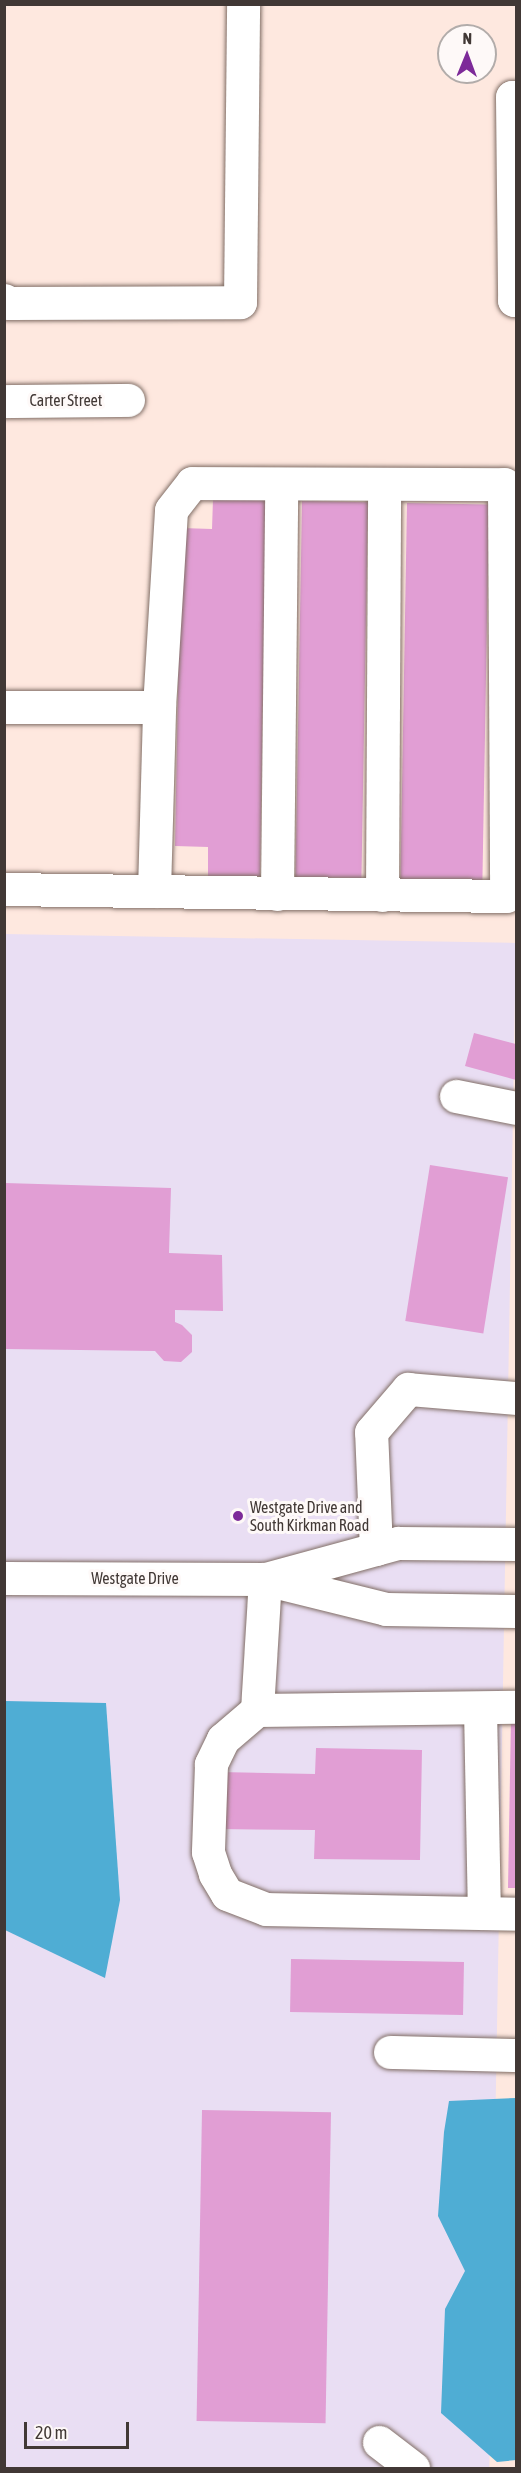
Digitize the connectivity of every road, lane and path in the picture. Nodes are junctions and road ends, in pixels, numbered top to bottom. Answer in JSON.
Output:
{"nodes":[{"id":1,"x":243,"y":4,"type":"edge"},
{"id":2,"x":516,"y":97,"type":"edge"},
{"id":3,"x":4,"y":300,"type":"edge"},
{"id":4,"x":516,"y":300,"type":"edge"},
{"id":5,"x":128,"y":400,"type":"dead end"},
{"id":6,"x":4,"y":401,"type":"edge"},
{"id":7,"x":281,"y":484,"type":"junction"},
{"id":8,"x":384,"y":484,"type":"junction"},
{"id":9,"x":511,"y":515,"type":"edge"},
{"id":10,"x":4,"y":707,"type":"edge"},
{"id":11,"x":159,"y":707,"type":"junction"},
{"id":12,"x":4,"y":889,"type":"edge"},
{"id":13,"x":154,"y":891,"type":"junction"},
{"id":14,"x":276,"y":894,"type":"junction"},
{"id":15,"x":382,"y":895,"type":"junction"},
{"id":16,"x":456,"y":1096,"type":"dead end"},
{"id":17,"x":516,"y":1108,"type":"edge"},
{"id":18,"x":516,"y":1398,"type":"edge"},
{"id":19,"x":516,"y":1544,"type":"edge"},
{"id":20,"x":376,"y":1549,"type":"junction"},
{"id":21,"x":4,"y":1578,"type":"edge"},
{"id":22,"x":265,"y":1579,"type":"junction"},
{"id":23,"x":516,"y":1611,"type":"edge"},
{"id":24,"x":516,"y":1707,"type":"edge"},
{"id":25,"x":480,"y":1708,"type":"junction"},
{"id":26,"x":257,"y":1710,"type":"junction"},
{"id":27,"x":484,"y":1914,"type":"junction"},
{"id":28,"x":516,"y":1914,"type":"edge"},
{"id":29,"x":390,"y":2052,"type":"dead end"},
{"id":30,"x":516,"y":2055,"type":"edge"},
{"id":31,"x":379,"y":2442,"type":"dead end"},
{"id":32,"x":413,"y":2469,"type":"edge"}],
"edges":[{"from":1,"to":3,"type":"street"},
{"from":2,"to":4,"type":"street"},
{"from":5,"to":6,"type":"street","name":"Carter Street"},
{"from":7,"to":8,"type":"street"},
{"from":7,"to":11,"type":"street"},
{"from":7,"to":14,"type":"street"},
{"from":8,"to":9,"type":"street"},
{"from":8,"to":15,"type":"street"},
{"from":9,"to":15,"type":"street"},
{"from":10,"to":11,"type":"street"},
{"from":11,"to":13,"type":"street"},
{"from":12,"to":13,"type":"street"},
{"from":13,"to":14,"type":"street"},
{"from":14,"to":15,"type":"street"},
{"from":16,"to":17,"type":"street"},
{"from":18,"to":20,"type":"street"},
{"from":19,"to":20,"type":"street","name":"Westgate Drive"},
{"from":20,"to":22,"type":"street","name":"Westgate Drive"},
{"from":21,"to":22,"type":"street","name":"Westgate Drive"},
{"from":22,"to":23,"type":"street","name":"Westgate Drive"},
{"from":22,"to":26,"type":"street"},
{"from":24,"to":25,"type":"street"},
{"from":25,"to":26,"type":"street"},
{"from":25,"to":27,"type":"street"},
{"from":26,"to":27,"type":"street"},
{"from":27,"to":28,"type":"street"},
{"from":29,"to":30,"type":"street"},
{"from":31,"to":32,"type":"street"}]}
